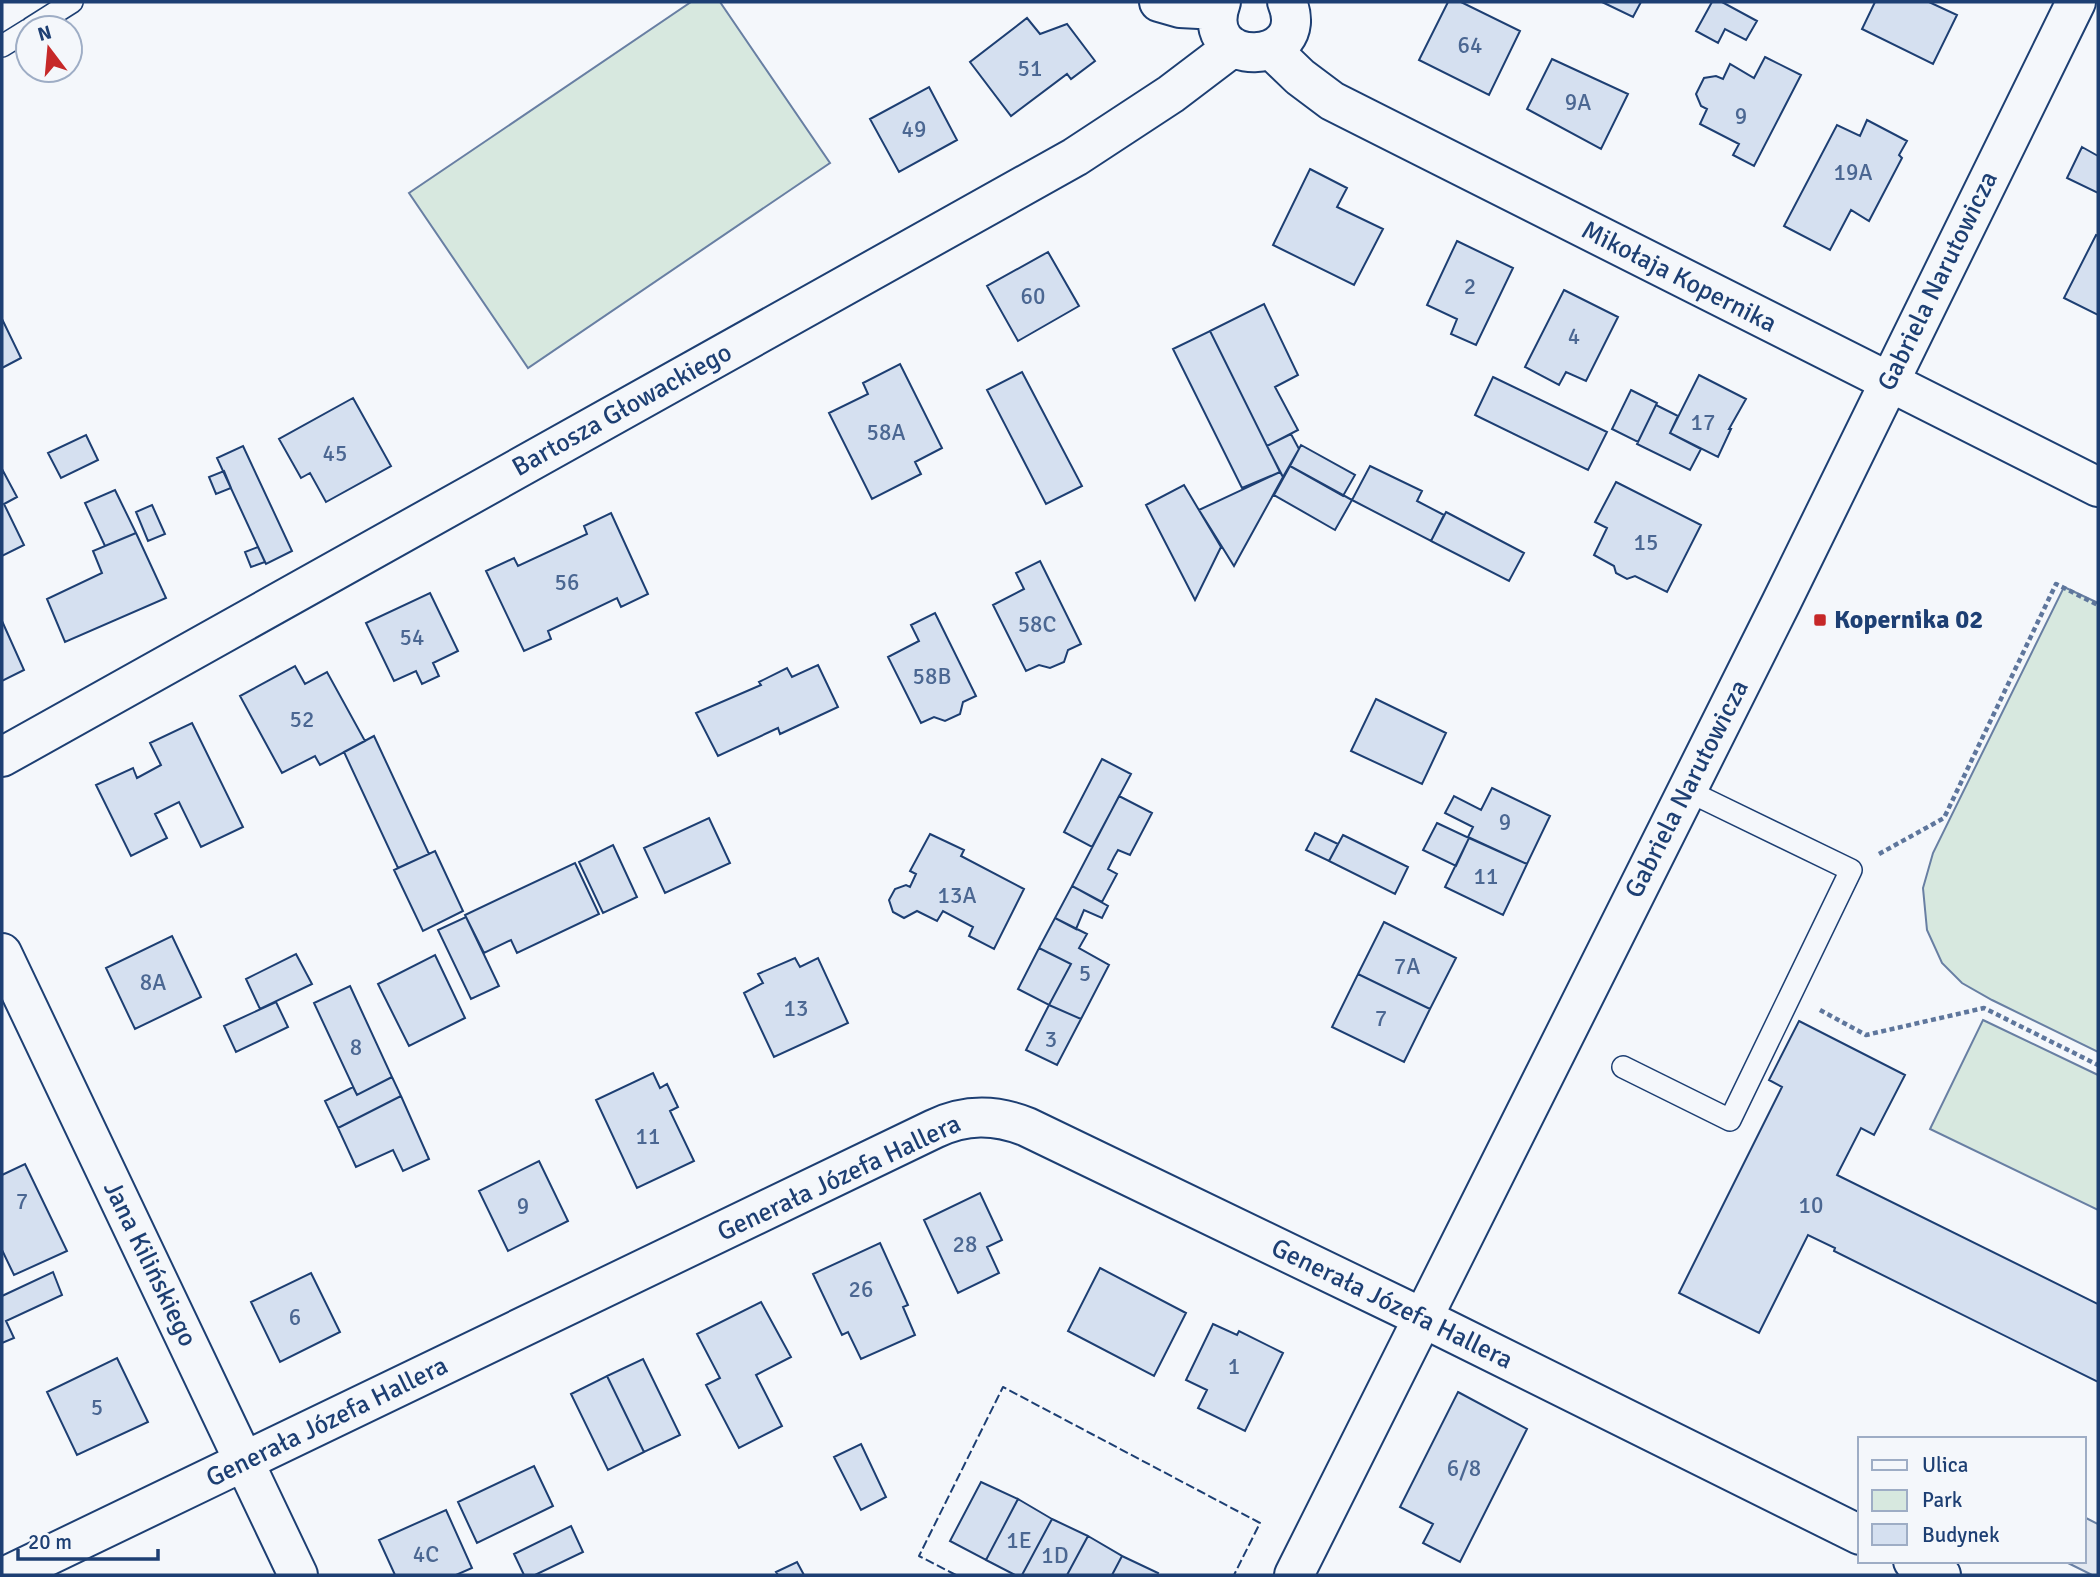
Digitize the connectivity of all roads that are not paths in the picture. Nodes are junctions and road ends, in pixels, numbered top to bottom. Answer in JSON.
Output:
{"nodes":[{"id":1,"x":72,"y":2,"type":"edge"},
{"id":2,"x":1159,"y":2,"type":"edge"},
{"id":3,"x":2076,"y":2,"type":"edge"},
{"id":4,"x":1289,"y":3,"type":"edge"},
{"id":5,"x":1219,"y":6,"type":"edge"},
{"id":6,"x":53,"y":14,"type":"edge"},
{"id":7,"x":1233,"y":47,"type":"junction"},
{"id":8,"x":1272,"y":50,"type":"junction"},
{"id":9,"x":1888,"y":382,"type":"junction"},
{"id":10,"x":2098,"y":487,"type":"edge"},
{"id":11,"x":2,"y":757,"type":"edge"},
{"id":12,"x":1686,"y":790,"type":"junction"},
{"id":13,"x":2,"y":953,"type":"edge"},
{"id":14,"x":1623,"y":1066,"type":"dead end"},
{"id":15,"x":1421,"y":1317,"type":"junction"},
{"id":16,"x":245,"y":1462,"type":"junction"},
{"id":17,"x":1858,"y":1534,"type":"edge"},
{"id":18,"x":1917,"y":1563,"type":"edge"},
{"id":19,"x":8,"y":1575,"type":"edge"},
{"id":20,"x":298,"y":1575,"type":"edge"},
{"id":21,"x":1294,"y":1575,"type":"edge"},
{"id":22,"x":1941,"y":1575,"type":"edge"}],
"edges":[{"from":1,"to":6,"type":"lane"},
{"from":2,"to":5,"type":"street"},
{"from":3,"to":9,"type":"street","name":"Gabriela Narutowicza"},
{"from":4,"to":8,"type":"street"},
{"from":5,"to":7,"type":"street"},
{"from":7,"to":8,"type":"street"},
{"from":7,"to":11,"type":"street","name":"Bartosza Głowackiego"},
{"from":8,"to":9,"type":"street","name":"Mikołaja Kopernika"},
{"from":9,"to":10,"type":"street","name":"Mikołaja Kopernika"},
{"from":9,"to":12,"type":"street","name":"Gabriela Narutowicza"},
{"from":12,"to":14,"type":"lane"},
{"from":12,"to":15,"type":"street","name":"Gabriela Narutowicza"},
{"from":13,"to":16,"type":"street","name":"Jana Kilińskiego"},
{"from":15,"to":16,"type":"street","name":"Generała Józefa Hallera"},
{"from":15,"to":17,"type":"street","name":"Generała Józefa Hallera"},
{"from":15,"to":21,"type":"street","name":"Gabriela Narutowicza"},
{"from":16,"to":19,"type":"street","name":"Generała Józefa Hallera"},
{"from":16,"to":20,"type":"street","name":"Jana Kilińskiego"},
{"from":18,"to":22,"type":"street"}]}
